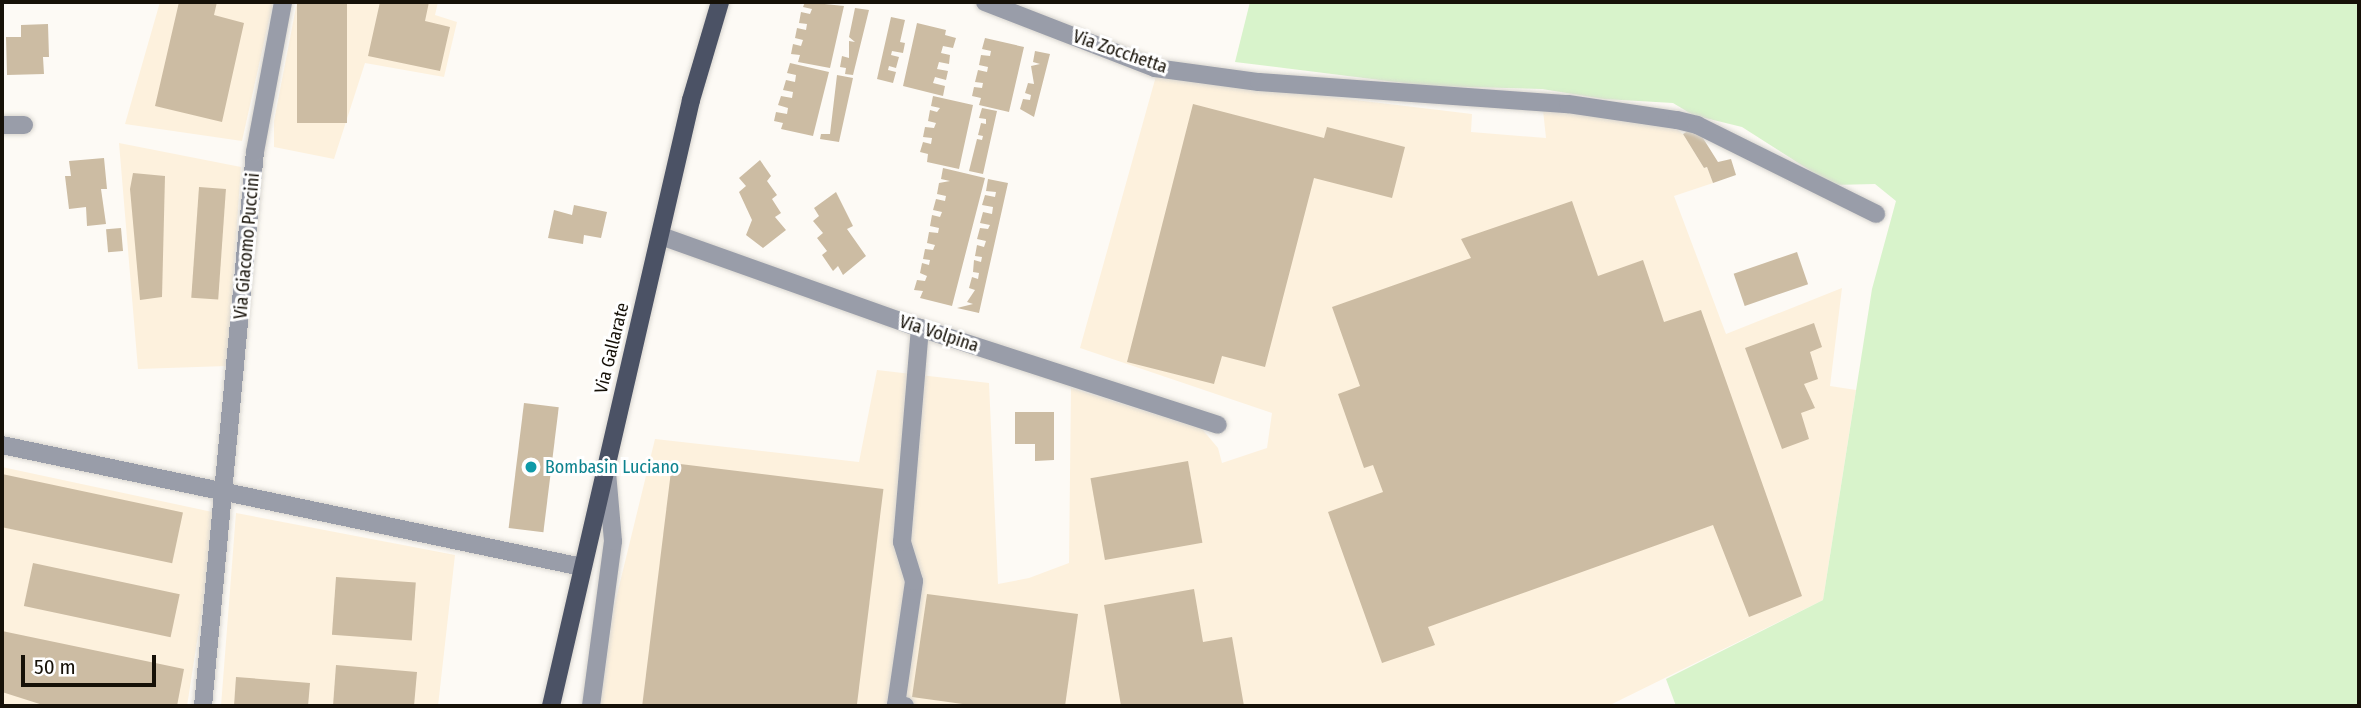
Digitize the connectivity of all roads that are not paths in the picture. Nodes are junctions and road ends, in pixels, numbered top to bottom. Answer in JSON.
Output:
{"nodes":[{"id":1,"x":283,"y":2,"type":"edge"},
{"id":2,"x":720,"y":2,"type":"edge"},
{"id":3,"x":985,"y":2,"type":"edge"},
{"id":4,"x":2,"y":125,"type":"edge"},
{"id":5,"x":24,"y":125,"type":"dead end"},
{"id":6,"x":1876,"y":214,"type":"dead end"},
{"id":7,"x":661,"y":236,"type":"junction"},
{"id":8,"x":920,"y":328,"type":"junction"},
{"id":9,"x":1218,"y":425,"type":"dead end"},
{"id":10,"x":2,"y":446,"type":"edge"},
{"id":11,"x":606,"y":460,"type":"junction"},
{"id":12,"x":225,"y":493,"type":"junction"},
{"id":13,"x":582,"y":567,"type":"junction"},
{"id":14,"x":203,"y":706,"type":"edge"},
{"id":15,"x":551,"y":706,"type":"edge"},
{"id":16,"x":591,"y":706,"type":"edge"},
{"id":17,"x":905,"y":706,"type":"edge"}],
"edges":[{"from":1,"to":12,"type":"street","name":"Via Giacomo Puccini"},
{"from":2,"to":7,"type":"main road","name":"Via Gallarate"},
{"from":3,"to":6,"type":"street","name":"Via Zocchetta"},
{"from":4,"to":5,"type":"street"},
{"from":7,"to":8,"type":"street","name":"Via Volpina"},
{"from":7,"to":11,"type":"main road","name":"Via Gallarate"},
{"from":8,"to":9,"type":"street","name":"Via Volpina"},
{"from":8,"to":17,"type":"street"},
{"from":10,"to":12,"type":"street"},
{"from":11,"to":13,"type":"main road","name":"Via Gallarate"},
{"from":11,"to":16,"type":"street"},
{"from":12,"to":13,"type":"street"},
{"from":12,"to":14,"type":"street","name":"Via Giacomo Puccini"},
{"from":13,"to":15,"type":"main road","name":"Via Gallarate"}]}
